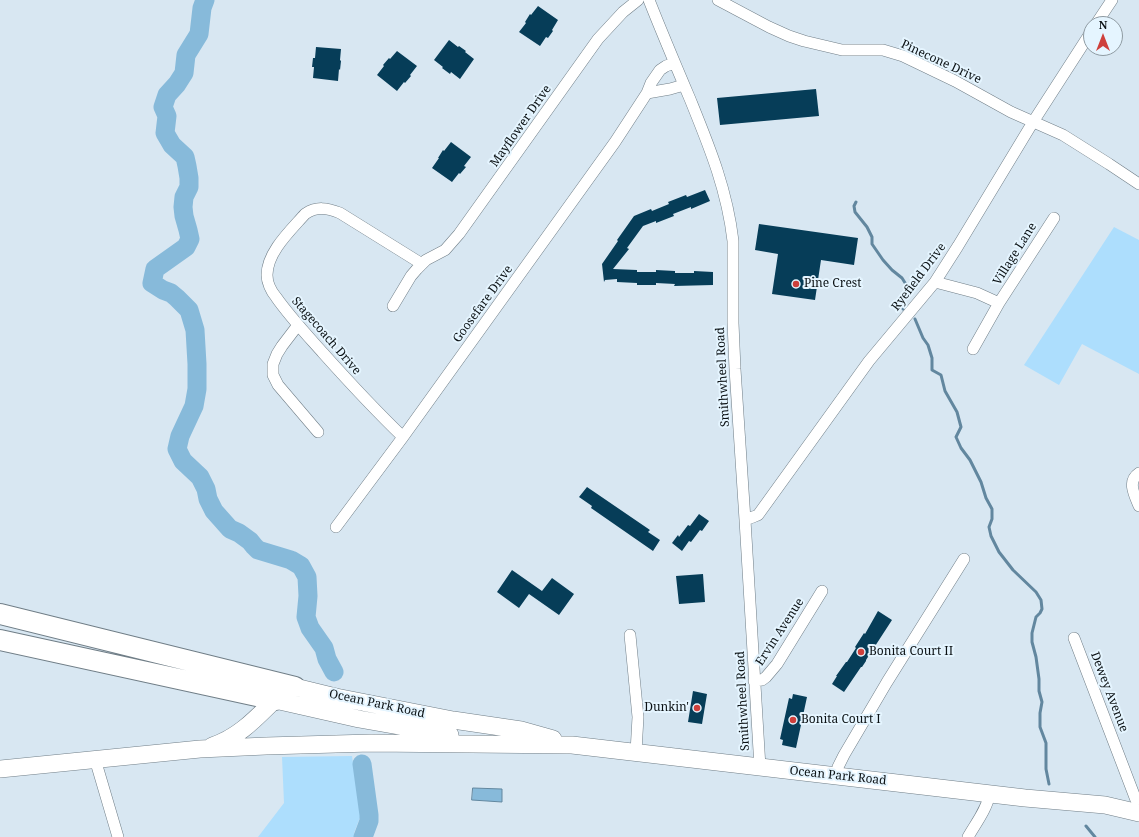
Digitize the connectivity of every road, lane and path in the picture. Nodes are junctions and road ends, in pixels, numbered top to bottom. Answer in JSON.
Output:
{"nodes":[{"id":1,"x":638,"y":0,"type":"edge"},
{"id":2,"x":649,"y":0,"type":"edge"},
{"id":3,"x":718,"y":0,"type":"edge"},
{"id":4,"x":1112,"y":0,"type":"edge"},
{"id":5,"x":1101,"y":16,"type":"edge"},
{"id":6,"x":1083,"y":44,"type":"edge"},
{"id":7,"x":674,"y":63,"type":"junction"},
{"id":8,"x":684,"y":85,"type":"junction"},
{"id":9,"x":647,"y":93,"type":"junction"},
{"id":10,"x":1033,"y":122,"type":"junction"},
{"id":11,"x":1139,"y":184,"type":"edge"},
{"id":12,"x":1054,"y":218,"type":"dead end"},
{"id":13,"x":422,"y":264,"type":"junction"},
{"id":14,"x":935,"y":282,"type":"junction"},
{"id":15,"x":999,"y":303,"type":"junction"},
{"id":16,"x":393,"y":306,"type":"dead end"},
{"id":17,"x":298,"y":325,"type":"junction"},
{"id":18,"x":973,"y":349,"type":"dead end"},
{"id":19,"x":318,"y":432,"type":"dead end"},
{"id":20,"x":403,"y":437,"type":"junction"},
{"id":21,"x":1137,"y":474,"type":"edge"},
{"id":22,"x":1139,"y":506,"type":"edge"},
{"id":23,"x":745,"y":520,"type":"junction"},
{"id":24,"x":336,"y":527,"type":"dead end"},
{"id":25,"x":964,"y":559,"type":"dead end"},
{"id":26,"x":822,"y":591,"type":"dead end"},
{"id":27,"x":0,"y":614,"type":"edge"},
{"id":28,"x":630,"y":635,"type":"dead end"},
{"id":29,"x":1074,"y":638,"type":"dead end"},
{"id":30,"x":0,"y":640,"type":"edge"},
{"id":31,"x":754,"y":681,"type":"junction"},
{"id":32,"x":295,"y":687,"type":"junction"},
{"id":33,"x":275,"y":700,"type":"junction"},
{"id":34,"x":254,"y":720,"type":"junction"},
{"id":35,"x":519,"y":745,"type":"junction"},
{"id":36,"x":572,"y":745,"type":"junction"},
{"id":37,"x":266,"y":746,"type":"junction"},
{"id":38,"x":200,"y":750,"type":"junction"},
{"id":39,"x":636,"y":752,"type":"junction"},
{"id":40,"x":95,"y":760,"type":"junction"},
{"id":41,"x":760,"y":767,"type":"junction"},
{"id":42,"x":0,"y":769,"type":"edge"},
{"id":43,"x":837,"y":775,"type":"junction"},
{"id":44,"x":990,"y":793,"type":"junction"},
{"id":45,"x":1138,"y":804,"type":"edge"},
{"id":46,"x":118,"y":837,"type":"edge"},
{"id":47,"x":968,"y":837,"type":"edge"}],
"edges":[{"from":1,"to":13,"type":"street","name":"Mayflower Drive"},
{"from":2,"to":7,"type":"street","name":"Smithwheel Road"},
{"from":3,"to":10,"type":"street","name":"Pinecone Drive"},
{"from":4,"to":5,"type":"street"},
{"from":6,"to":10,"type":"street","name":"Ryefield Drive"},
{"from":7,"to":8,"type":"street","name":"Smithwheel Road"},
{"from":7,"to":9,"type":"street","name":"Goosefare Drive"},
{"from":8,"to":9,"type":"street"},
{"from":8,"to":23,"type":"street","name":"Smithwheel Road"},
{"from":9,"to":20,"type":"street","name":"Goosefare Drive"},
{"from":10,"to":11,"type":"street","name":"Pinecone Drive"},
{"from":10,"to":14,"type":"street","name":"Ryefield Drive"},
{"from":12,"to":15,"type":"street","name":"Village Lane"},
{"from":13,"to":16,"type":"street","name":"Mayflower Drive"},
{"from":13,"to":17,"type":"street","name":"Stagecoach Drive"},
{"from":14,"to":15,"type":"street","name":"Village Lane"},
{"from":14,"to":23,"type":"street","name":"Ryefield Drive"},
{"from":15,"to":18,"type":"street","name":"Village Lane"},
{"from":17,"to":19,"type":"street"},
{"from":17,"to":20,"type":"street","name":"Stagecoach Drive"},
{"from":20,"to":24,"type":"street","name":"Goosefare Drive"},
{"from":21,"to":22,"type":"street"},
{"from":23,"to":31,"type":"street","name":"Smithwheel Road"},
{"from":25,"to":43,"type":"street"},
{"from":26,"to":31,"type":"street","name":"Ervin Avenue"},
{"from":27,"to":32,"type":"highway"},
{"from":28,"to":39,"type":"street"},
{"from":29,"to":45,"type":"street","name":"Dewey Avenue"},
{"from":30,"to":33,"type":"highway"},
{"from":31,"to":41,"type":"street","name":"Smithwheel Road"},
{"from":32,"to":33,"type":"main road","name":"Ocean Park Road"},
{"from":32,"to":36,"type":"main road","name":"Ocean Park Road"},
{"from":33,"to":34,"type":"main road","name":"Ocean Park Road"},
{"from":33,"to":35,"type":"main road"},
{"from":34,"to":37,"type":"main road"},
{"from":34,"to":38,"type":"main road","name":"Ocean Park Road"},
{"from":35,"to":36,"type":"main road","name":"Ocean Park Road"},
{"from":35,"to":37,"type":"main road","name":"Ocean Park Road"},
{"from":36,"to":39,"type":"main road","name":"Ocean Park Road"},
{"from":37,"to":38,"type":"main road","name":"Ocean Park Road"},
{"from":38,"to":40,"type":"main road","name":"Ocean Park Road"},
{"from":39,"to":41,"type":"main road","name":"Ocean Park Road"},
{"from":40,"to":42,"type":"main road","name":"Ocean Park Road"},
{"from":40,"to":46,"type":"street"},
{"from":41,"to":43,"type":"main road","name":"Ocean Park Road"},
{"from":43,"to":44,"type":"main road","name":"Ocean Park Road"},
{"from":44,"to":45,"type":"main road","name":"Ocean Park Road"},
{"from":44,"to":47,"type":"street"}]}
